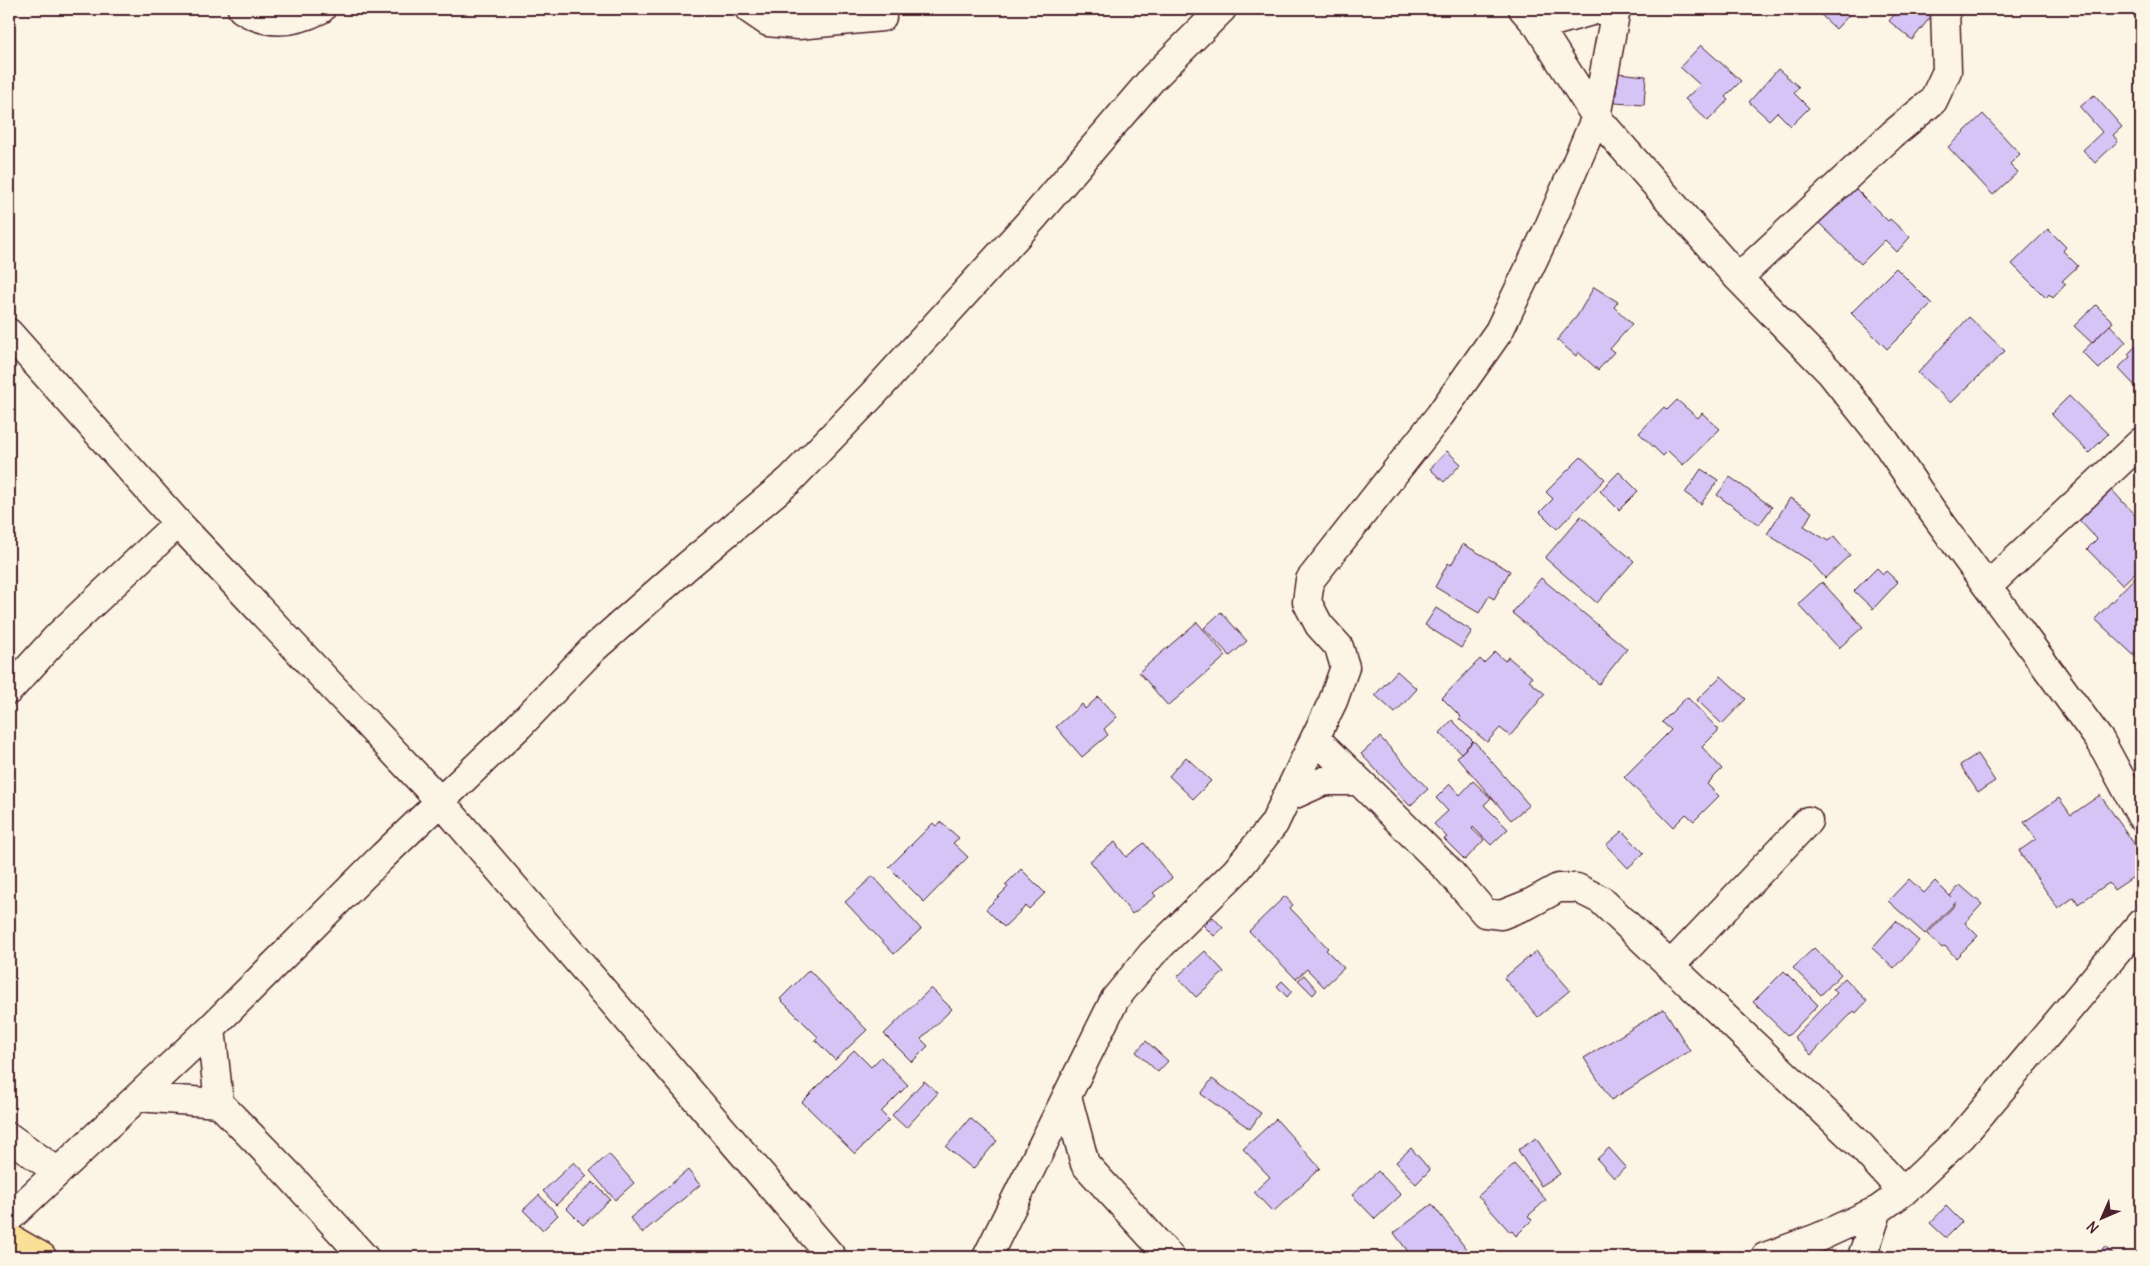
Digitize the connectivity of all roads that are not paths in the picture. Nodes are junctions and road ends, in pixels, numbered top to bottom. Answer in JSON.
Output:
{"nodes":[{"id":1,"x":242,"y":9,"type":"edge"},
{"id":2,"x":321,"y":9,"type":"edge"},
{"id":3,"x":749,"y":9,"type":"edge"},
{"id":4,"x":1222,"y":9,"type":"edge"},
{"id":5,"x":1599,"y":9,"type":"edge"},
{"id":6,"x":1616,"y":9,"type":"edge"},
{"id":7,"x":1945,"y":9,"type":"edge"},
{"id":8,"x":882,"y":17,"type":"dead end"},
{"id":9,"x":1531,"y":18,"type":"edge"},
{"id":10,"x":1596,"y":117,"type":"junction"},
{"id":11,"x":1738,"y":278,"type":"junction"},
{"id":12,"x":9,"y":333,"type":"edge"},
{"id":13,"x":2141,"y":442,"type":"edge"},
{"id":14,"x":178,"y":522,"type":"junction"},
{"id":15,"x":1988,"y":586,"type":"junction"},
{"id":16,"x":9,"y":690,"type":"edge"},
{"id":17,"x":1316,"y":738,"type":"junction"},
{"id":18,"x":1359,"y":781,"type":"junction"},
{"id":19,"x":1286,"y":798,"type":"junction"},
{"id":20,"x":442,"y":802,"type":"junction"},
{"id":21,"x":2139,"y":808,"type":"edge"},
{"id":22,"x":1808,"y":821,"type":"dead end"},
{"id":23,"x":2141,"y":923,"type":"edge"},
{"id":24,"x":1672,"y":964,"type":"junction"},
{"id":25,"x":211,"y":1028,"type":"junction"},
{"id":26,"x":1067,"y":1096,"type":"junction"},
{"id":27,"x":138,"y":1097,"type":"junction"},
{"id":28,"x":219,"y":1103,"type":"junction"},
{"id":29,"x":9,"y":1137,"type":"edge"},
{"id":30,"x":58,"y":1172,"type":"junction"},
{"id":31,"x":1903,"y":1192,"type":"junction"},
{"id":32,"x":1878,"y":1210,"type":"junction"},
{"id":33,"x":9,"y":1218,"type":"edge"},
{"id":34,"x":9,"y":1238,"type":"edge"},
{"id":35,"x":42,"y":1257,"type":"edge"},
{"id":36,"x":364,"y":1257,"type":"edge"},
{"id":37,"x":832,"y":1257,"type":"edge"},
{"id":38,"x":987,"y":1257,"type":"edge"},
{"id":39,"x":1170,"y":1257,"type":"edge"},
{"id":40,"x":1764,"y":1257,"type":"edge"},
{"id":41,"x":1862,"y":1257,"type":"edge"}],
"edges":[{"from":1,"to":2,"type":"street"},
{"from":3,"to":8,"type":"street"},
{"from":4,"to":20,"type":"street"},
{"from":5,"to":9,"type":"street"},
{"from":6,"to":10,"type":"street"},
{"from":7,"to":11,"type":"street"},
{"from":9,"to":10,"type":"street"},
{"from":10,"to":11,"type":"street"},
{"from":10,"to":17,"type":"street"},
{"from":11,"to":15,"type":"street"},
{"from":12,"to":14,"type":"street"},
{"from":13,"to":15,"type":"street"},
{"from":14,"to":16,"type":"street"},
{"from":14,"to":20,"type":"street"},
{"from":15,"to":21,"type":"street"},
{"from":17,"to":18,"type":"street"},
{"from":17,"to":19,"type":"street"},
{"from":18,"to":19,"type":"street"},
{"from":18,"to":24,"type":"street"},
{"from":19,"to":26,"type":"street"},
{"from":20,"to":25,"type":"street"},
{"from":20,"to":37,"type":"street"},
{"from":22,"to":24,"type":"street"},
{"from":23,"to":31,"type":"street"},
{"from":24,"to":31,"type":"street"},
{"from":25,"to":27,"type":"street"},
{"from":25,"to":28,"type":"street"},
{"from":26,"to":38,"type":"street"},
{"from":26,"to":39,"type":"street"},
{"from":27,"to":28,"type":"street"},
{"from":27,"to":30,"type":"street"},
{"from":28,"to":36,"type":"street"},
{"from":29,"to":30,"type":"street"},
{"from":30,"to":33,"type":"street"},
{"from":31,"to":32,"type":"street"},
{"from":32,"to":40,"type":"street"},
{"from":32,"to":41,"type":"street"},
{"from":34,"to":35,"type":"main road"}]}
